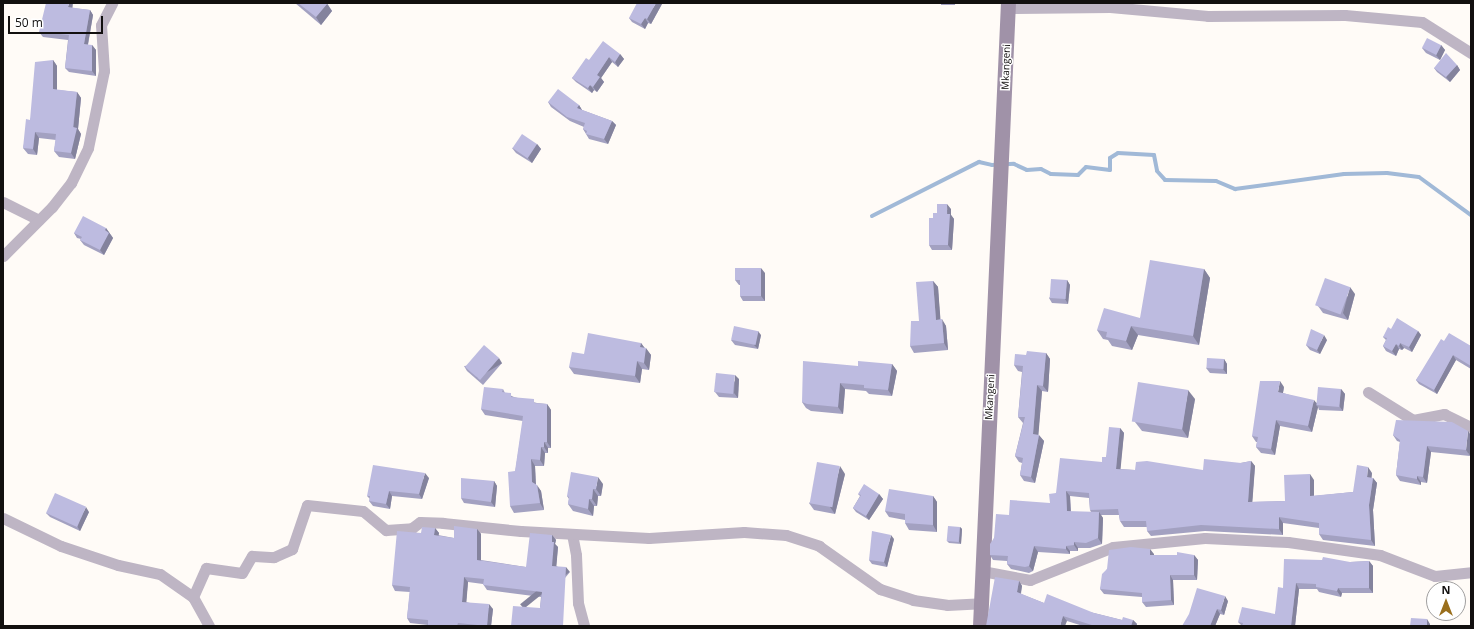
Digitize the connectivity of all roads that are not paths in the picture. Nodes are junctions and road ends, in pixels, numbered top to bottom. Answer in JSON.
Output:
{"nodes":[{"id":1,"x":112,"y":3,"type":"edge"},
{"id":2,"x":1008,"y":6,"type":"edge"},
{"id":3,"x":1471,"y":53,"type":"edge"},
{"id":4,"x":3,"y":202,"type":"edge"},
{"id":5,"x":39,"y":220,"type":"junction"},
{"id":6,"x":3,"y":256,"type":"edge"},
{"id":7,"x":1368,"y":392,"type":"dead end"},
{"id":8,"x":1471,"y":426,"type":"edge"},
{"id":9,"x":3,"y":518,"type":"edge"},
{"id":10,"x":572,"y":534,"type":"junction"},
{"id":11,"x":982,"y":571,"type":"junction"},
{"id":12,"x":1471,"y":572,"type":"edge"},
{"id":13,"x":193,"y":597,"type":"junction"},
{"id":14,"x":981,"y":603,"type":"junction"},
{"id":15,"x":209,"y":626,"type":"edge"},
{"id":16,"x":584,"y":626,"type":"edge"},
{"id":17,"x":980,"y":626,"type":"edge"}],
"edges":[{"from":1,"to":5,"type":"street"},
{"from":2,"to":3,"type":"street"},
{"from":2,"to":11,"type":"street","name":"Mkangeni"},
{"from":4,"to":5,"type":"street"},
{"from":5,"to":6,"type":"street"},
{"from":7,"to":8,"type":"street"},
{"from":9,"to":13,"type":"street"},
{"from":10,"to":13,"type":"street"},
{"from":10,"to":14,"type":"street"},
{"from":10,"to":16,"type":"street"},
{"from":11,"to":12,"type":"street"},
{"from":11,"to":14,"type":"street","name":"Mkangeni"},
{"from":13,"to":15,"type":"street"},
{"from":14,"to":17,"type":"street","name":"Mkangeni"}]}
